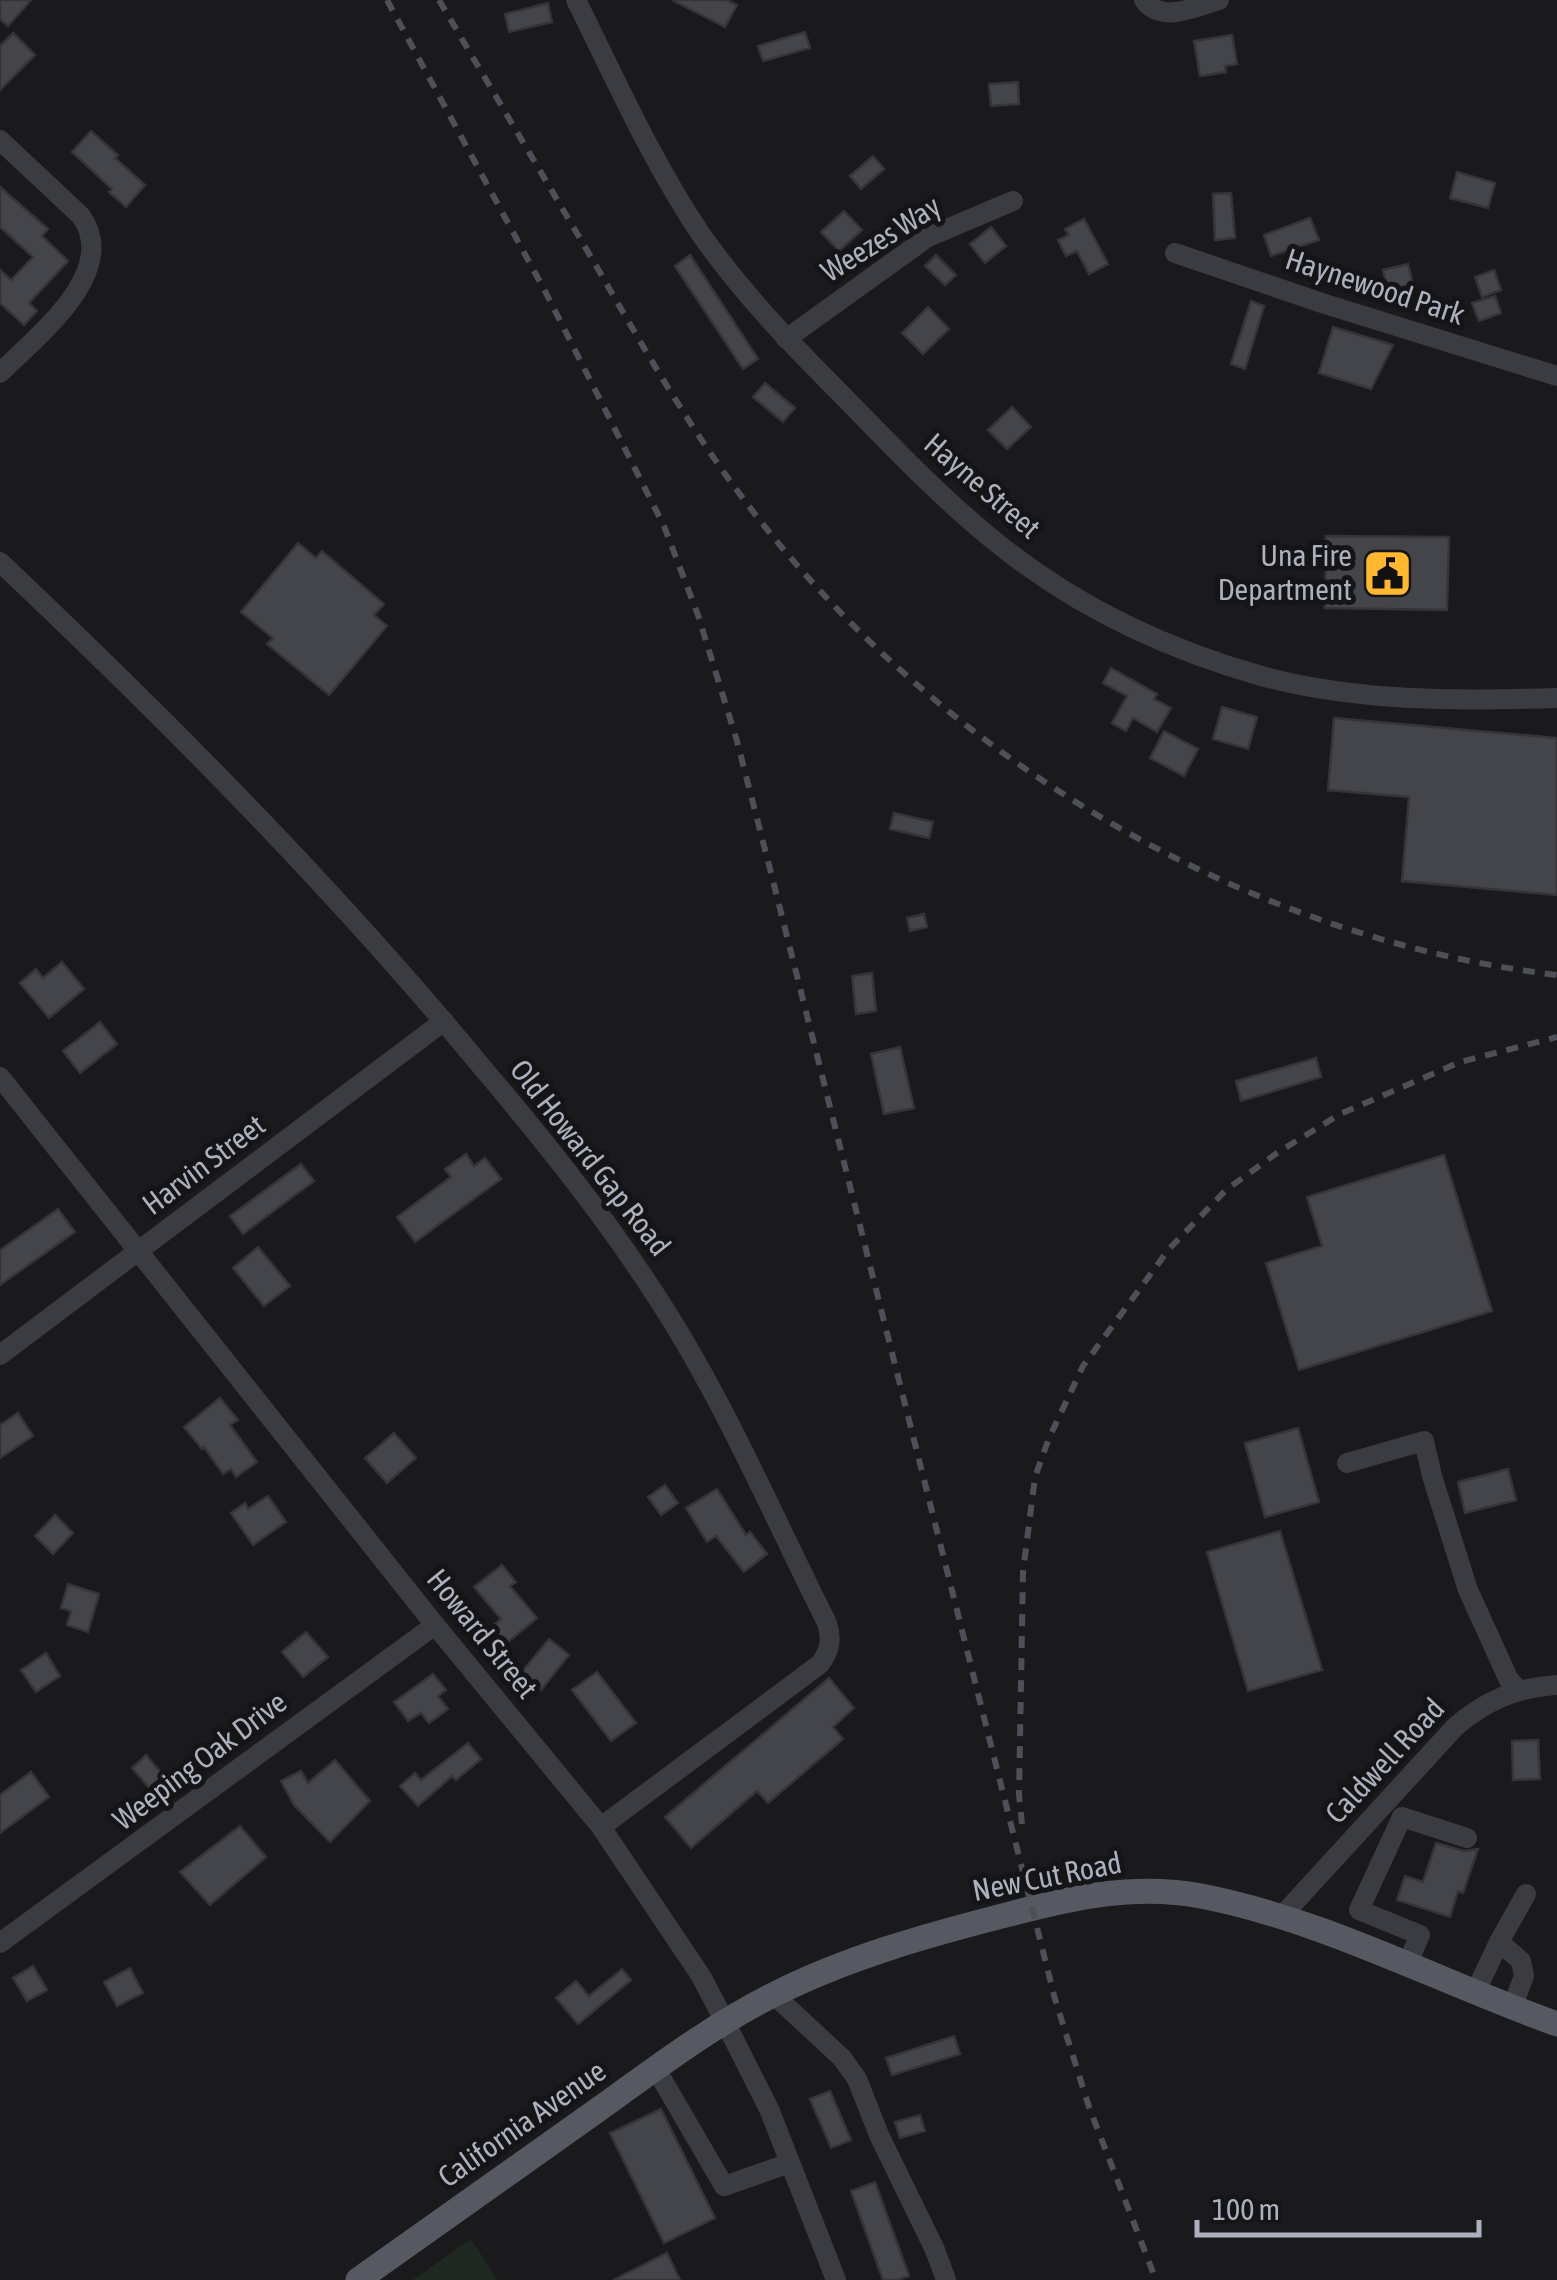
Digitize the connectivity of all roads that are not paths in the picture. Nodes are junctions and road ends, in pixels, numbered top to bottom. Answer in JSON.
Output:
{"nodes":[{"id":1,"x":576,"y":0,"type":"edge"},
{"id":2,"x":1144,"y":0,"type":"edge"},
{"id":3,"x":1219,"y":0,"type":"edge"},
{"id":4,"x":0,"y":140,"type":"edge"},
{"id":5,"x":1014,"y":201,"type":"dead end"},
{"id":6,"x":1174,"y":253,"type":"dead end"},
{"id":7,"x":786,"y":338,"type":"junction"},
{"id":8,"x":0,"y":373,"type":"edge"},
{"id":9,"x":1557,"y":376,"type":"edge"},
{"id":10,"x":0,"y":562,"type":"edge"},
{"id":11,"x":1557,"y":698,"type":"edge"},
{"id":12,"x":444,"y":1021,"type":"junction"},
{"id":13,"x":0,"y":1076,"type":"edge"},
{"id":14,"x":139,"y":1252,"type":"junction"},
{"id":15,"x":0,"y":1356,"type":"edge"},
{"id":16,"x":1347,"y":1464,"type":"dead end"},
{"id":17,"x":435,"y":1626,"type":"junction"},
{"id":18,"x":1557,"y":1686,"type":"edge"},
{"id":19,"x":1520,"y":1690,"type":"junction"},
{"id":20,"x":601,"y":1826,"type":"junction"},
{"id":21,"x":1356,"y":1835,"type":"junction"},
{"id":22,"x":1467,"y":1838,"type":"dead end"},
{"id":23,"x":1386,"y":1849,"type":"junction"},
{"id":24,"x":1526,"y":1894,"type":"dead end"},
{"id":25,"x":1359,"y":1910,"type":"junction"},
{"id":26,"x":1281,"y":1917,"type":"junction"},
{"id":27,"x":1345,"y":1940,"type":"junction"},
{"id":28,"x":1498,"y":1942,"type":"junction"},
{"id":29,"x":0,"y":1943,"type":"edge"},
{"id":30,"x":1407,"y":1965,"type":"junction"},
{"id":31,"x":1475,"y":1993,"type":"junction"},
{"id":32,"x":773,"y":1994,"type":"junction"},
{"id":33,"x":1512,"y":2008,"type":"junction"},
{"id":34,"x":725,"y":2022,"type":"junction"},
{"id":35,"x":1557,"y":2024,"type":"edge"},
{"id":36,"x":656,"y":2069,"type":"junction"},
{"id":37,"x":790,"y":2163,"type":"junction"},
{"id":38,"x":358,"y":2280,"type":"edge"},
{"id":39,"x":836,"y":2280,"type":"edge"},
{"id":40,"x":946,"y":2280,"type":"edge"}],
"edges":[{"from":1,"to":7,"type":"street","name":"Hayne Street"},
{"from":2,"to":3,"type":"street"},
{"from":4,"to":8,"type":"street"},
{"from":5,"to":7,"type":"street","name":"Weezes Way"},
{"from":6,"to":9,"type":"street","name":"Haynewood Park"},
{"from":7,"to":11,"type":"street","name":"Hayne Street"},
{"from":10,"to":12,"type":"street","name":"Old Howard Gap Road"},
{"from":12,"to":14,"type":"street","name":"Harvin Street"},
{"from":12,"to":20,"type":"street","name":"Old Howard Gap Road"},
{"from":13,"to":14,"type":"street","name":"Howard Street"},
{"from":14,"to":15,"type":"street","name":"Harvin Street"},
{"from":14,"to":17,"type":"street","name":"Howard Street"},
{"from":16,"to":19,"type":"street"},
{"from":17,"to":20,"type":"street","name":"Howard Street"},
{"from":17,"to":29,"type":"street","name":"Weeping Oak Drive"},
{"from":18,"to":19,"type":"street","name":"Caldwell Road"},
{"from":19,"to":21,"type":"street","name":"Caldwell Road"},
{"from":20,"to":34,"type":"street","name":"Howard Street"},
{"from":21,"to":23,"type":"street"},
{"from":21,"to":26,"type":"street","name":"Caldwell Road"},
{"from":22,"to":23,"type":"street"},
{"from":23,"to":25,"type":"street"},
{"from":24,"to":28,"type":"street"},
{"from":25,"to":27,"type":"street"},
{"from":25,"to":30,"type":"street"},
{"from":26,"to":27,"type":"main road","name":"New Cut Road"},
{"from":26,"to":32,"type":"main road","name":"New Cut Road"},
{"from":27,"to":30,"type":"main road","name":"New Cut Road"},
{"from":28,"to":31,"type":"street"},
{"from":28,"to":33,"type":"street"},
{"from":30,"to":31,"type":"main road","name":"New Cut Road"},
{"from":31,"to":33,"type":"main road","name":"New Cut Road"},
{"from":32,"to":34,"type":"main road","name":"New Cut Road"},
{"from":32,"to":40,"type":"street"},
{"from":33,"to":35,"type":"main road","name":"New Cut Road"},
{"from":34,"to":36,"type":"main road","name":"California Avenue"},
{"from":34,"to":37,"type":"street","name":"Howard Street"},
{"from":36,"to":37,"type":"street"},
{"from":36,"to":38,"type":"main road","name":"California Avenue"},
{"from":37,"to":39,"type":"street","name":"Howard Street"}]}
